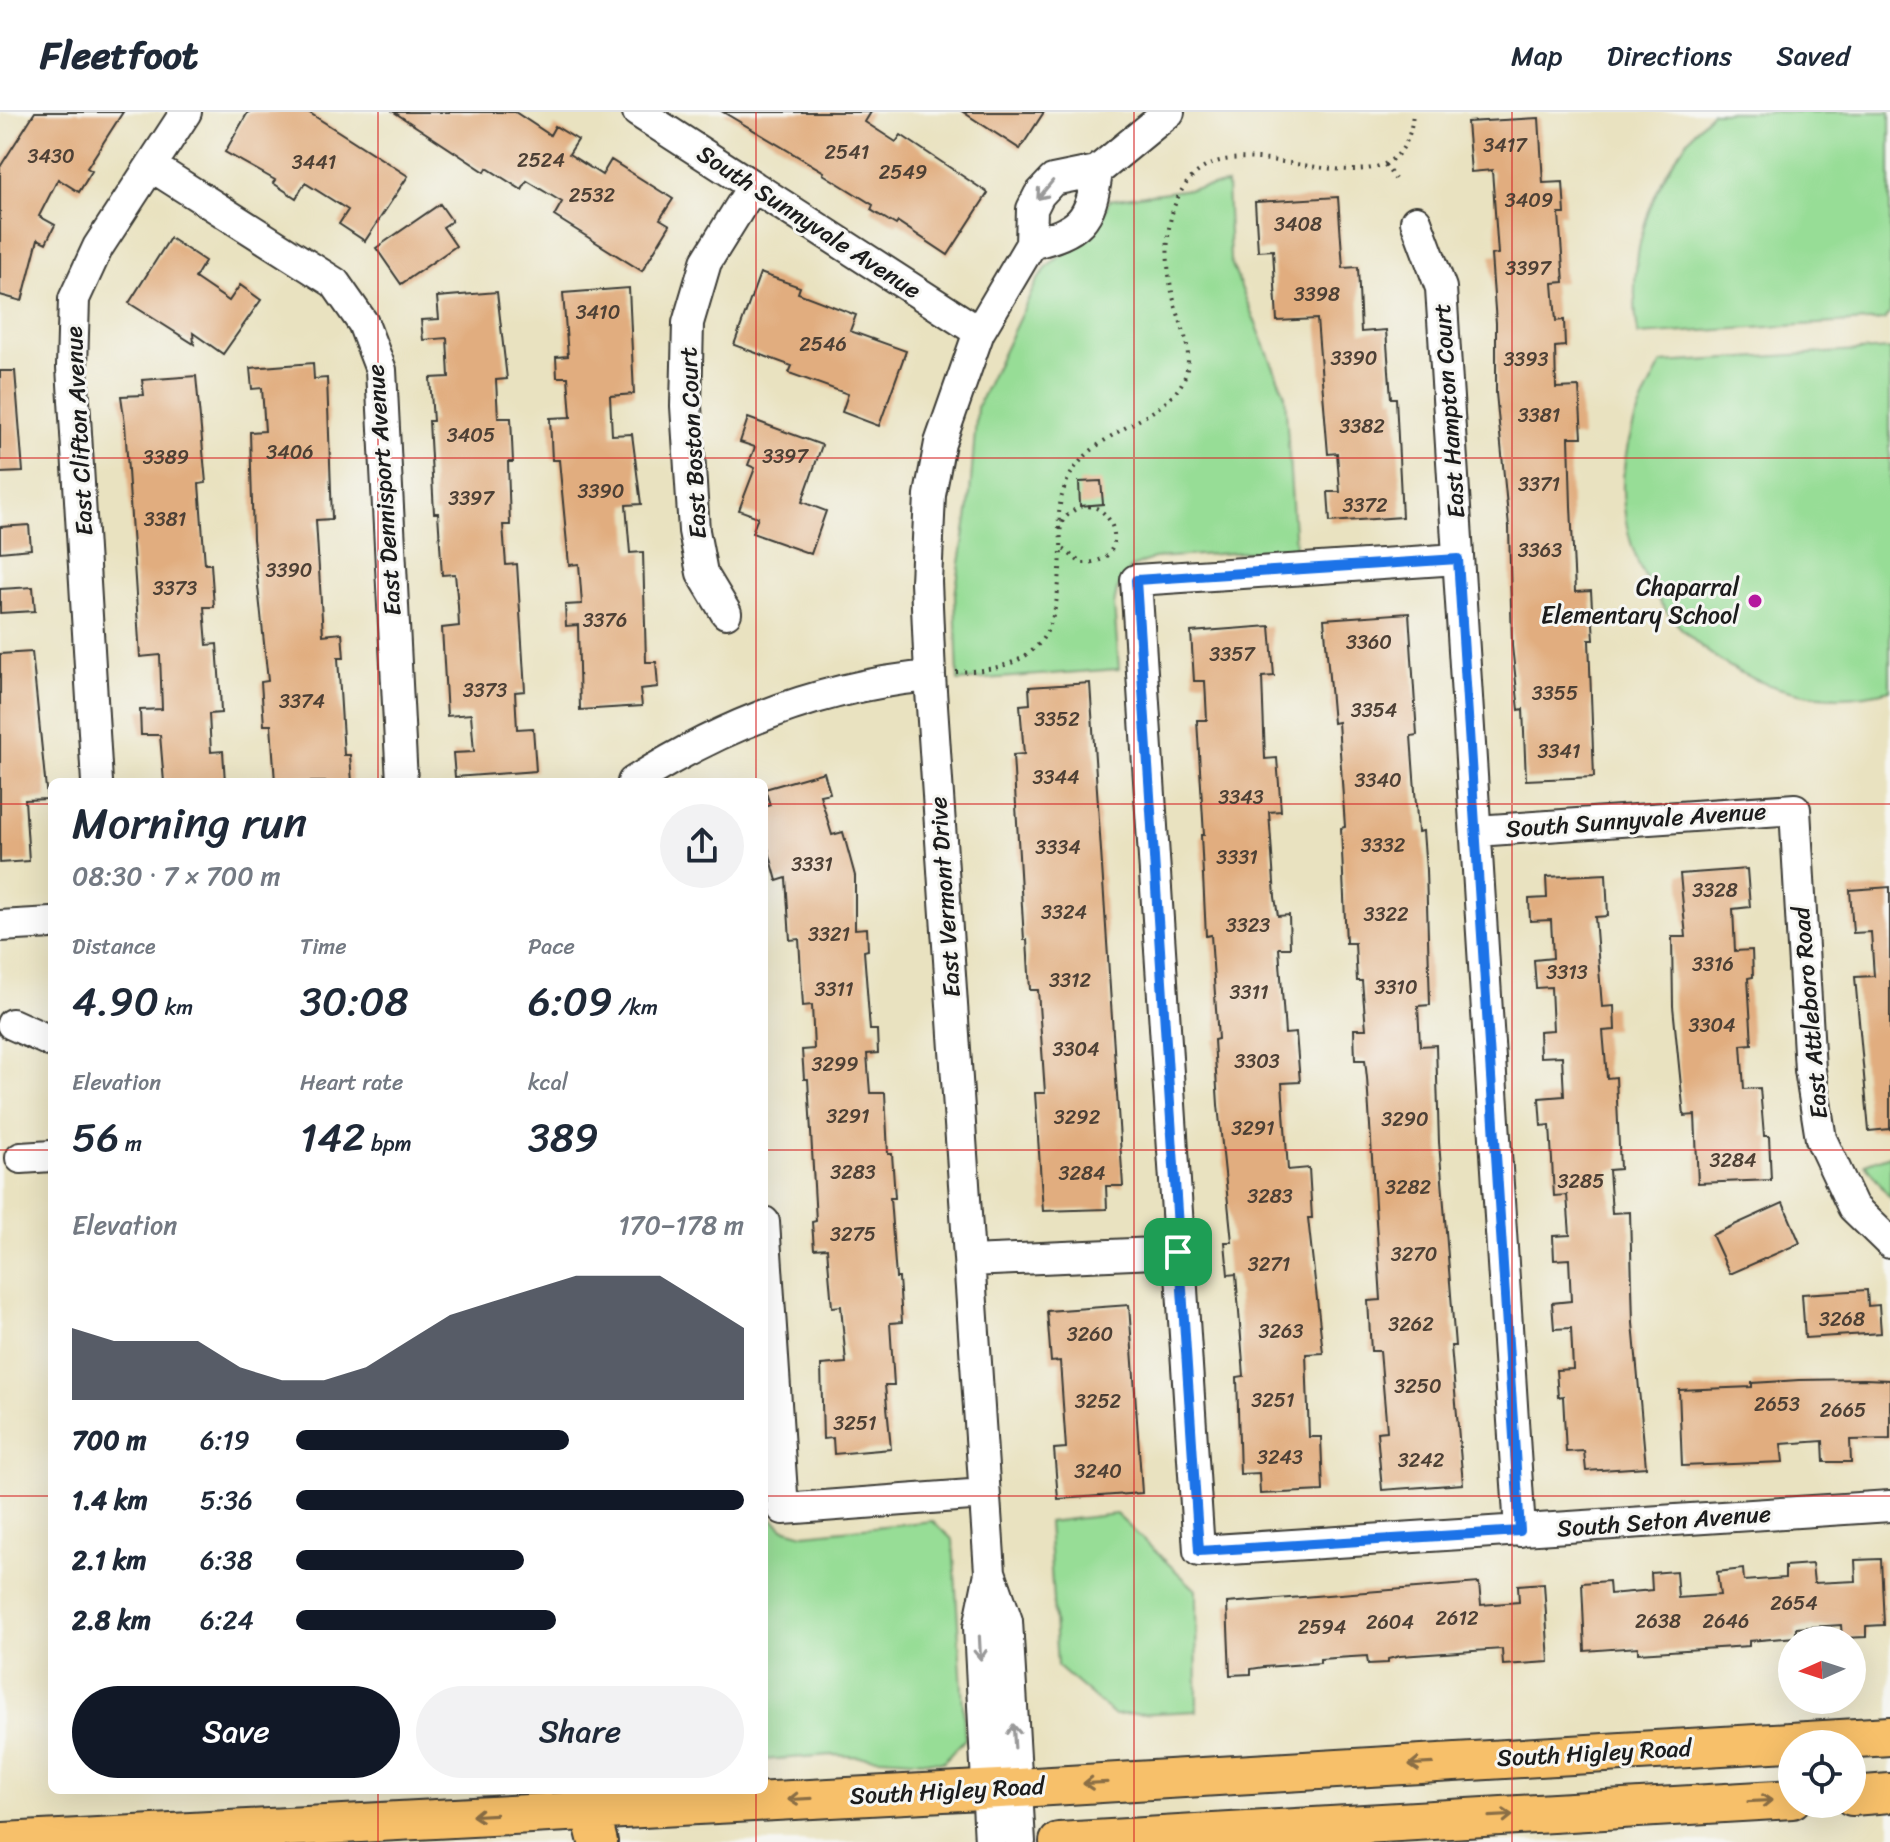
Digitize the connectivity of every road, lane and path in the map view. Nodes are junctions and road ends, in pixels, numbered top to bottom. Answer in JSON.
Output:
{"nodes":[{"id":1,"x":186,"y":112,"type":"edge"},
{"id":2,"x":638,"y":112,"type":"edge"},
{"id":3,"x":1169,"y":112,"type":"edge"},
{"id":4,"x":1413,"y":112,"type":"edge"},
{"id":5,"x":1385,"y":164,"type":"junction"},
{"id":6,"x":151,"y":166,"type":"junction"},
{"id":7,"x":1097,"y":171,"type":"junction"},
{"id":8,"x":1395,"y":179,"type":"dead end"},
{"id":9,"x":753,"y":186,"type":"junction"},
{"id":10,"x":1416,"y":221,"type":"dead end"},
{"id":11,"x":1031,"y":244,"type":"junction"},
{"id":12,"x":979,"y":332,"type":"junction"},
{"id":13,"x":1059,"y":529,"type":"junction"},
{"id":14,"x":1062,"y":548,"type":"junction"},
{"id":15,"x":1458,"y":559,"type":"junction"},
{"id":16,"x":726,"y":613,"type":"dead end"},
{"id":17,"x":942,"y":674,"type":"junction"},
{"id":18,"x":672,"y":771,"type":"edge"},
{"id":19,"x":97,"y":778,"type":"edge"},
{"id":20,"x":402,"y":778,"type":"edge"},
{"id":21,"x":647,"y":778,"type":"edge"},
{"id":22,"x":1795,"y":809,"type":"joint"},
{"id":23,"x":1476,"y":831,"type":"junction"},
{"id":24,"x":48,"y":923,"type":"edge"},
{"id":25,"x":0,"y":926,"type":"edge"},
{"id":26,"x":12,"y":1024,"type":"dead end"},
{"id":27,"x":48,"y":1040,"type":"edge"},
{"id":28,"x":48,"y":1156,"type":"edge"},
{"id":29,"x":21,"y":1158,"type":"dead end"},
{"id":30,"x":1890,"y":1243,"type":"edge"},
{"id":31,"x":1178,"y":1252,"type":"junction"},
{"id":32,"x":970,"y":1261,"type":"junction"},
{"id":33,"x":768,"y":1282,"type":"edge"},
{"id":34,"x":984,"y":1494,"type":"junction"},
{"id":35,"x":1890,"y":1506,"type":"edge"},
{"id":36,"x":1520,"y":1531,"type":"junction"},
{"id":37,"x":1890,"y":1736,"type":"edge"},
{"id":38,"x":1003,"y":1788,"type":"junction"},
{"id":39,"x":1890,"y":1793,"type":"edge"},
{"id":40,"x":1866,"y":1795,"type":"edge"},
{"id":41,"x":1778,"y":1800,"type":"edge"},
{"id":42,"x":594,"y":1826,"type":"edge"},
{"id":43,"x":4,"y":1842,"type":"edge"},
{"id":44,"x":990,"y":1842,"type":"edge"},
{"id":45,"x":1020,"y":1842,"type":"edge"},
{"id":46,"x":1059,"y":1842,"type":"edge"}],
"edges":[{"from":1,"to":6,"type":"street","name":"East Clifton Avenue"},
{"from":2,"to":9,"type":"street","name":"South Sunnyvale Avenue"},
{"from":3,"to":7,"type":"street","name":"East Vermont Drive"},
{"from":4,"to":5,"type":"path"},
{"from":5,"to":8,"type":"path"},
{"from":5,"to":13,"type":"path"},
{"from":6,"to":19,"type":"street","name":"East Clifton Avenue"},
{"from":6,"to":20,"type":"street","name":"East Dennisport Avenue"},
{"from":7,"to":11,"type":"street"},
{"from":7,"to":11,"type":"street","name":"East Vermont Drive","one_way":true},
{"from":9,"to":12,"type":"street","name":"South Sunnyvale Avenue"},
{"from":9,"to":16,"type":"street","name":"East Boston Court"},
{"from":10,"to":15,"type":"street","name":"East Hampton Court"},
{"from":11,"to":12,"type":"street","name":"East Vermont Drive"},
{"from":12,"to":17,"type":"street","name":"East Vermont Drive"},
{"from":13,"to":14,"type":"path"},
{"from":13,"to":14,"type":"path"},
{"from":14,"to":17,"type":"path"},
{"from":15,"to":23,"type":"street","name":"East Hampton Court"},
{"from":15,"to":31,"type":"street"},
{"from":17,"to":18,"type":"street"},
{"from":17,"to":32,"type":"street","name":"East Vermont Drive"},
{"from":18,"to":21,"type":"street"},
{"from":22,"to":23,"type":"street","name":"South Sunnyvale Avenue"},
{"from":22,"to":30,"type":"street","name":"East Attleboro Road"},
{"from":23,"to":36,"type":"street","name":"East Hampton Court"},
{"from":24,"to":25,"type":"street"},
{"from":26,"to":27,"type":"street"},
{"from":28,"to":29,"type":"street"},
{"from":31,"to":32,"type":"street"},
{"from":31,"to":36,"type":"street","name":"South Seton Avenue"},
{"from":32,"to":34,"type":"street","name":"East Vermont Drive"},
{"from":33,"to":34,"type":"street"},
{"from":34,"to":38,"type":"street","name":"East Vermont Drive"},
{"from":35,"to":36,"type":"street","name":"South Seton Avenue"},
{"from":37,"to":38,"type":"main road","name":"South Higley Road","one_way":true},
{"from":38,"to":42,"type":"main road","name":"South Higley Road","one_way":true},
{"from":38,"to":44,"type":"street","name":"East Vermont Drive"},
{"from":38,"to":45,"type":"street","name":"East Vermont Drive"},
{"from":39,"to":40,"type":"main road"},
{"from":46,"to":41,"type":"main road","one_way":true},
{"from":42,"to":43,"type":"main road","name":"South Higley Road","one_way":true}]}
